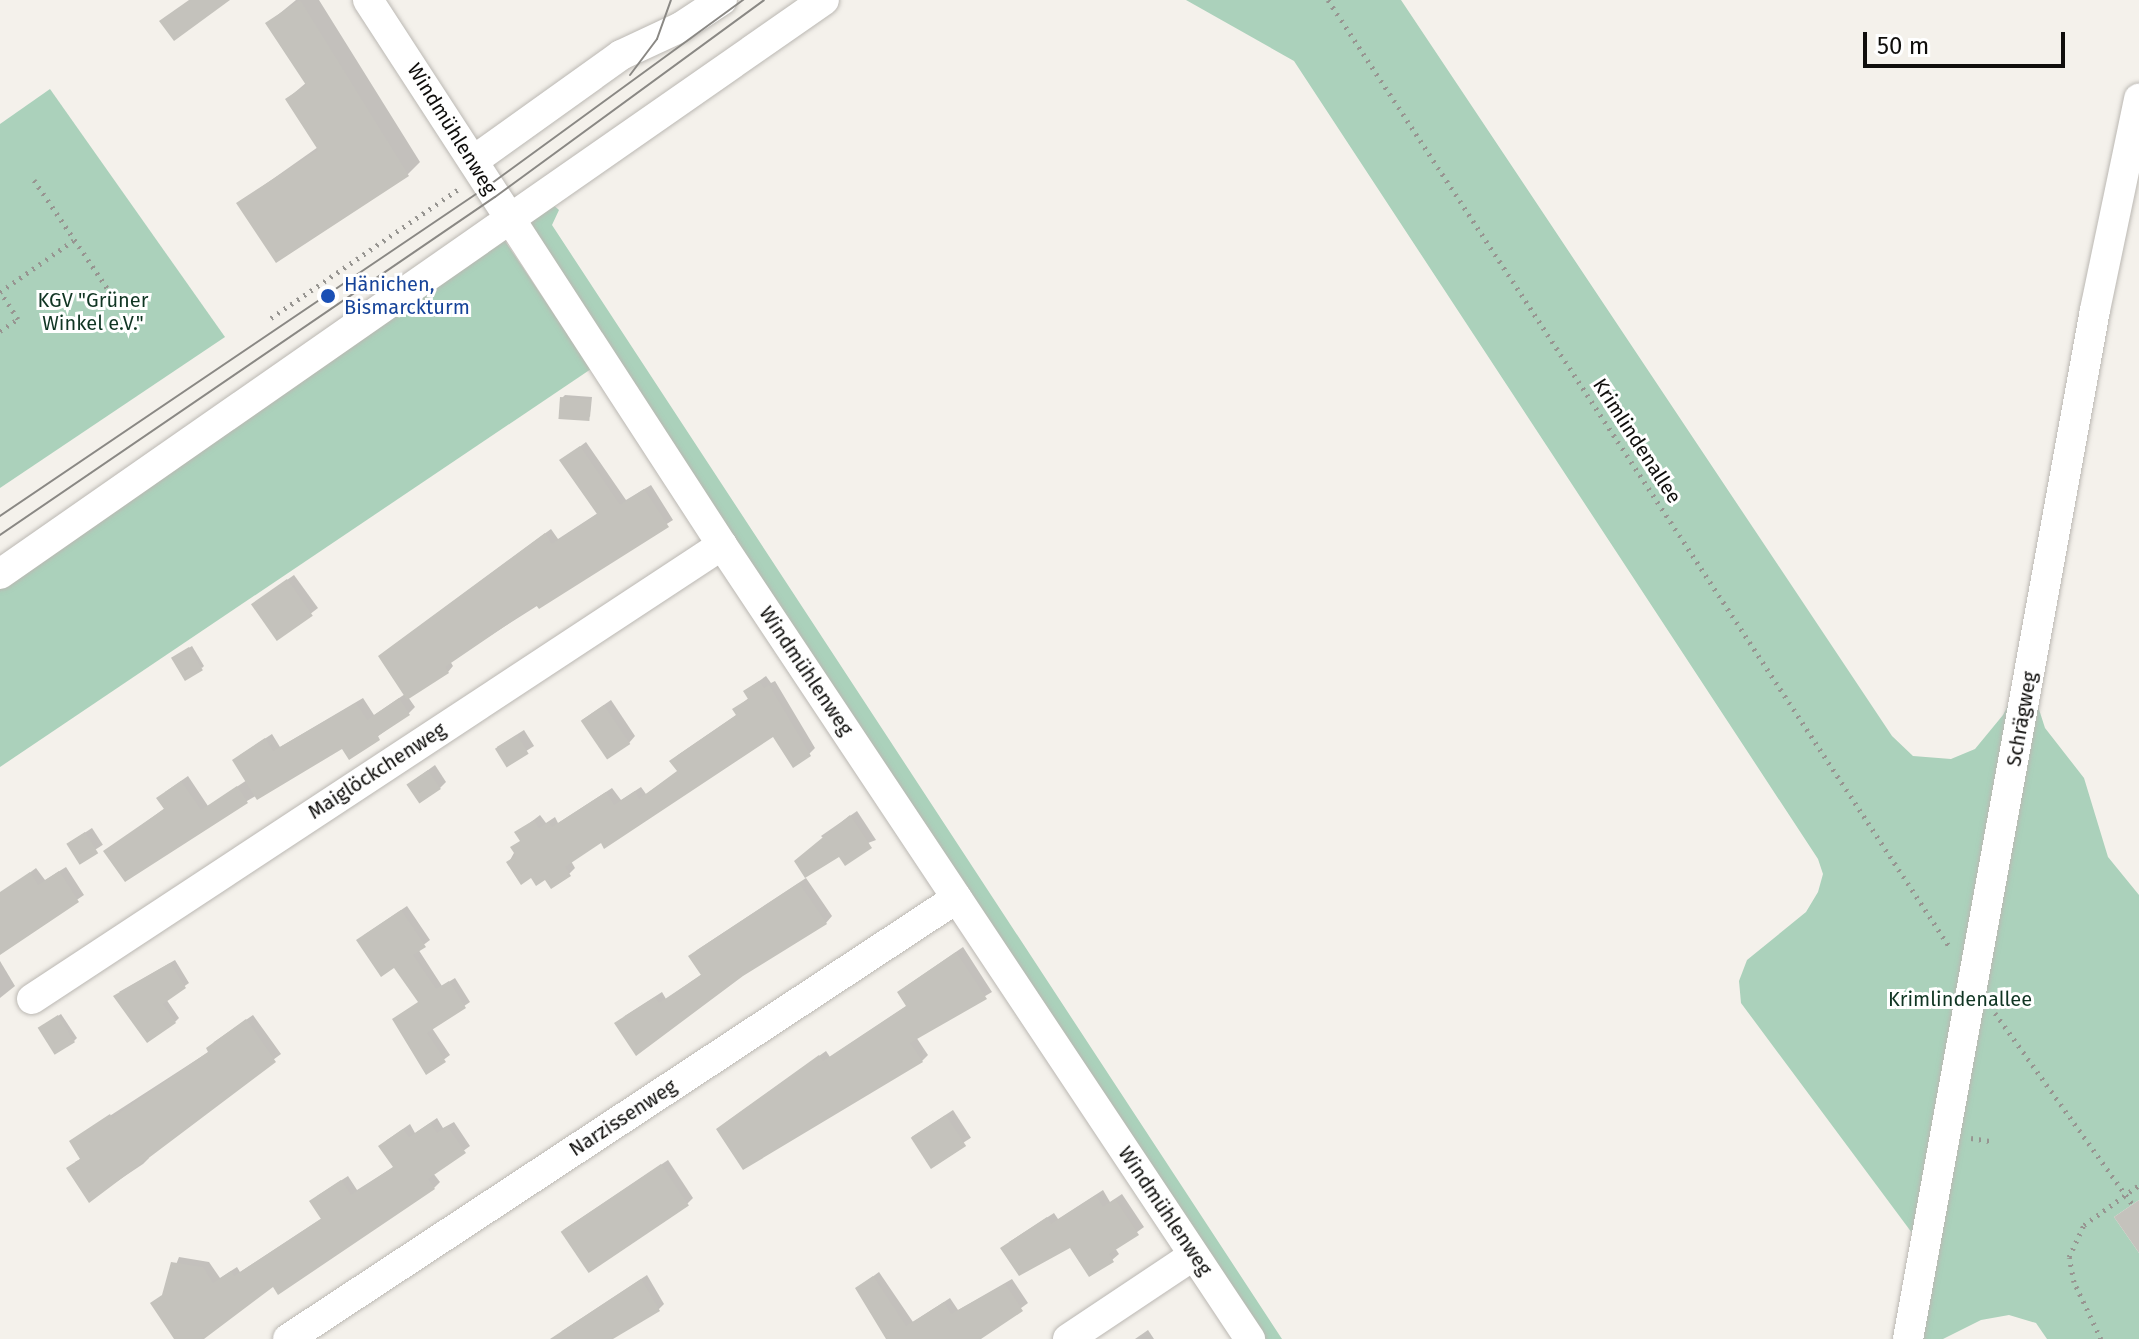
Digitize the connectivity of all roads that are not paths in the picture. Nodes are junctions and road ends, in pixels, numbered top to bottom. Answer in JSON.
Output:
{"nodes":[{"id":1,"x":368,"y":0,"type":"edge"},
{"id":2,"x":722,"y":0,"type":"edge"},
{"id":3,"x":824,"y":0,"type":"edge"},
{"id":4,"x":683,"y":14,"type":"edge"},
{"id":5,"x":2139,"y":99,"type":"edge"},
{"id":6,"x":2126,"y":160,"type":"junction"},
{"id":7,"x":477,"y":167,"type":"junction"},
{"id":8,"x":2139,"y":212,"type":"edge"},
{"id":9,"x":509,"y":218,"type":"junction"},
{"id":10,"x":722,"y":545,"type":"junction"},
{"id":11,"x":0,"y":574,"type":"edge"},
{"id":12,"x":957,"y":898,"type":"junction"},
{"id":13,"x":32,"y":999,"type":"dead end"},
{"id":14,"x":1194,"y":1255,"type":"junction"},
{"id":15,"x":288,"y":1339,"type":"edge"},
{"id":16,"x":1068,"y":1339,"type":"edge"},
{"id":17,"x":1250,"y":1339,"type":"edge"},
{"id":18,"x":1908,"y":1339,"type":"edge"}],
"edges":[{"from":1,"to":7,"type":"street","name":"Windmühlenweg"},
{"from":2,"to":4,"type":"street"},
{"from":3,"to":9,"type":"street"},
{"from":4,"to":7,"type":"street"},
{"from":5,"to":6,"type":"street","name":"Schrägweg"},
{"from":6,"to":8,"type":"street"},
{"from":6,"to":18,"type":"street","name":"Schrägweg"},
{"from":7,"to":9,"type":"street","name":"Windmühlenweg"},
{"from":9,"to":10,"type":"street","name":"Windmühlenweg"},
{"from":9,"to":11,"type":"street"},
{"from":10,"to":12,"type":"street","name":"Windmühlenweg"},
{"from":10,"to":13,"type":"street","name":"Maiglöckchenweg"},
{"from":12,"to":14,"type":"street","name":"Windmühlenweg"},
{"from":12,"to":15,"type":"street","name":"Narzissenweg"},
{"from":14,"to":16,"type":"street"},
{"from":14,"to":17,"type":"street","name":"Windmühlenweg"}]}
